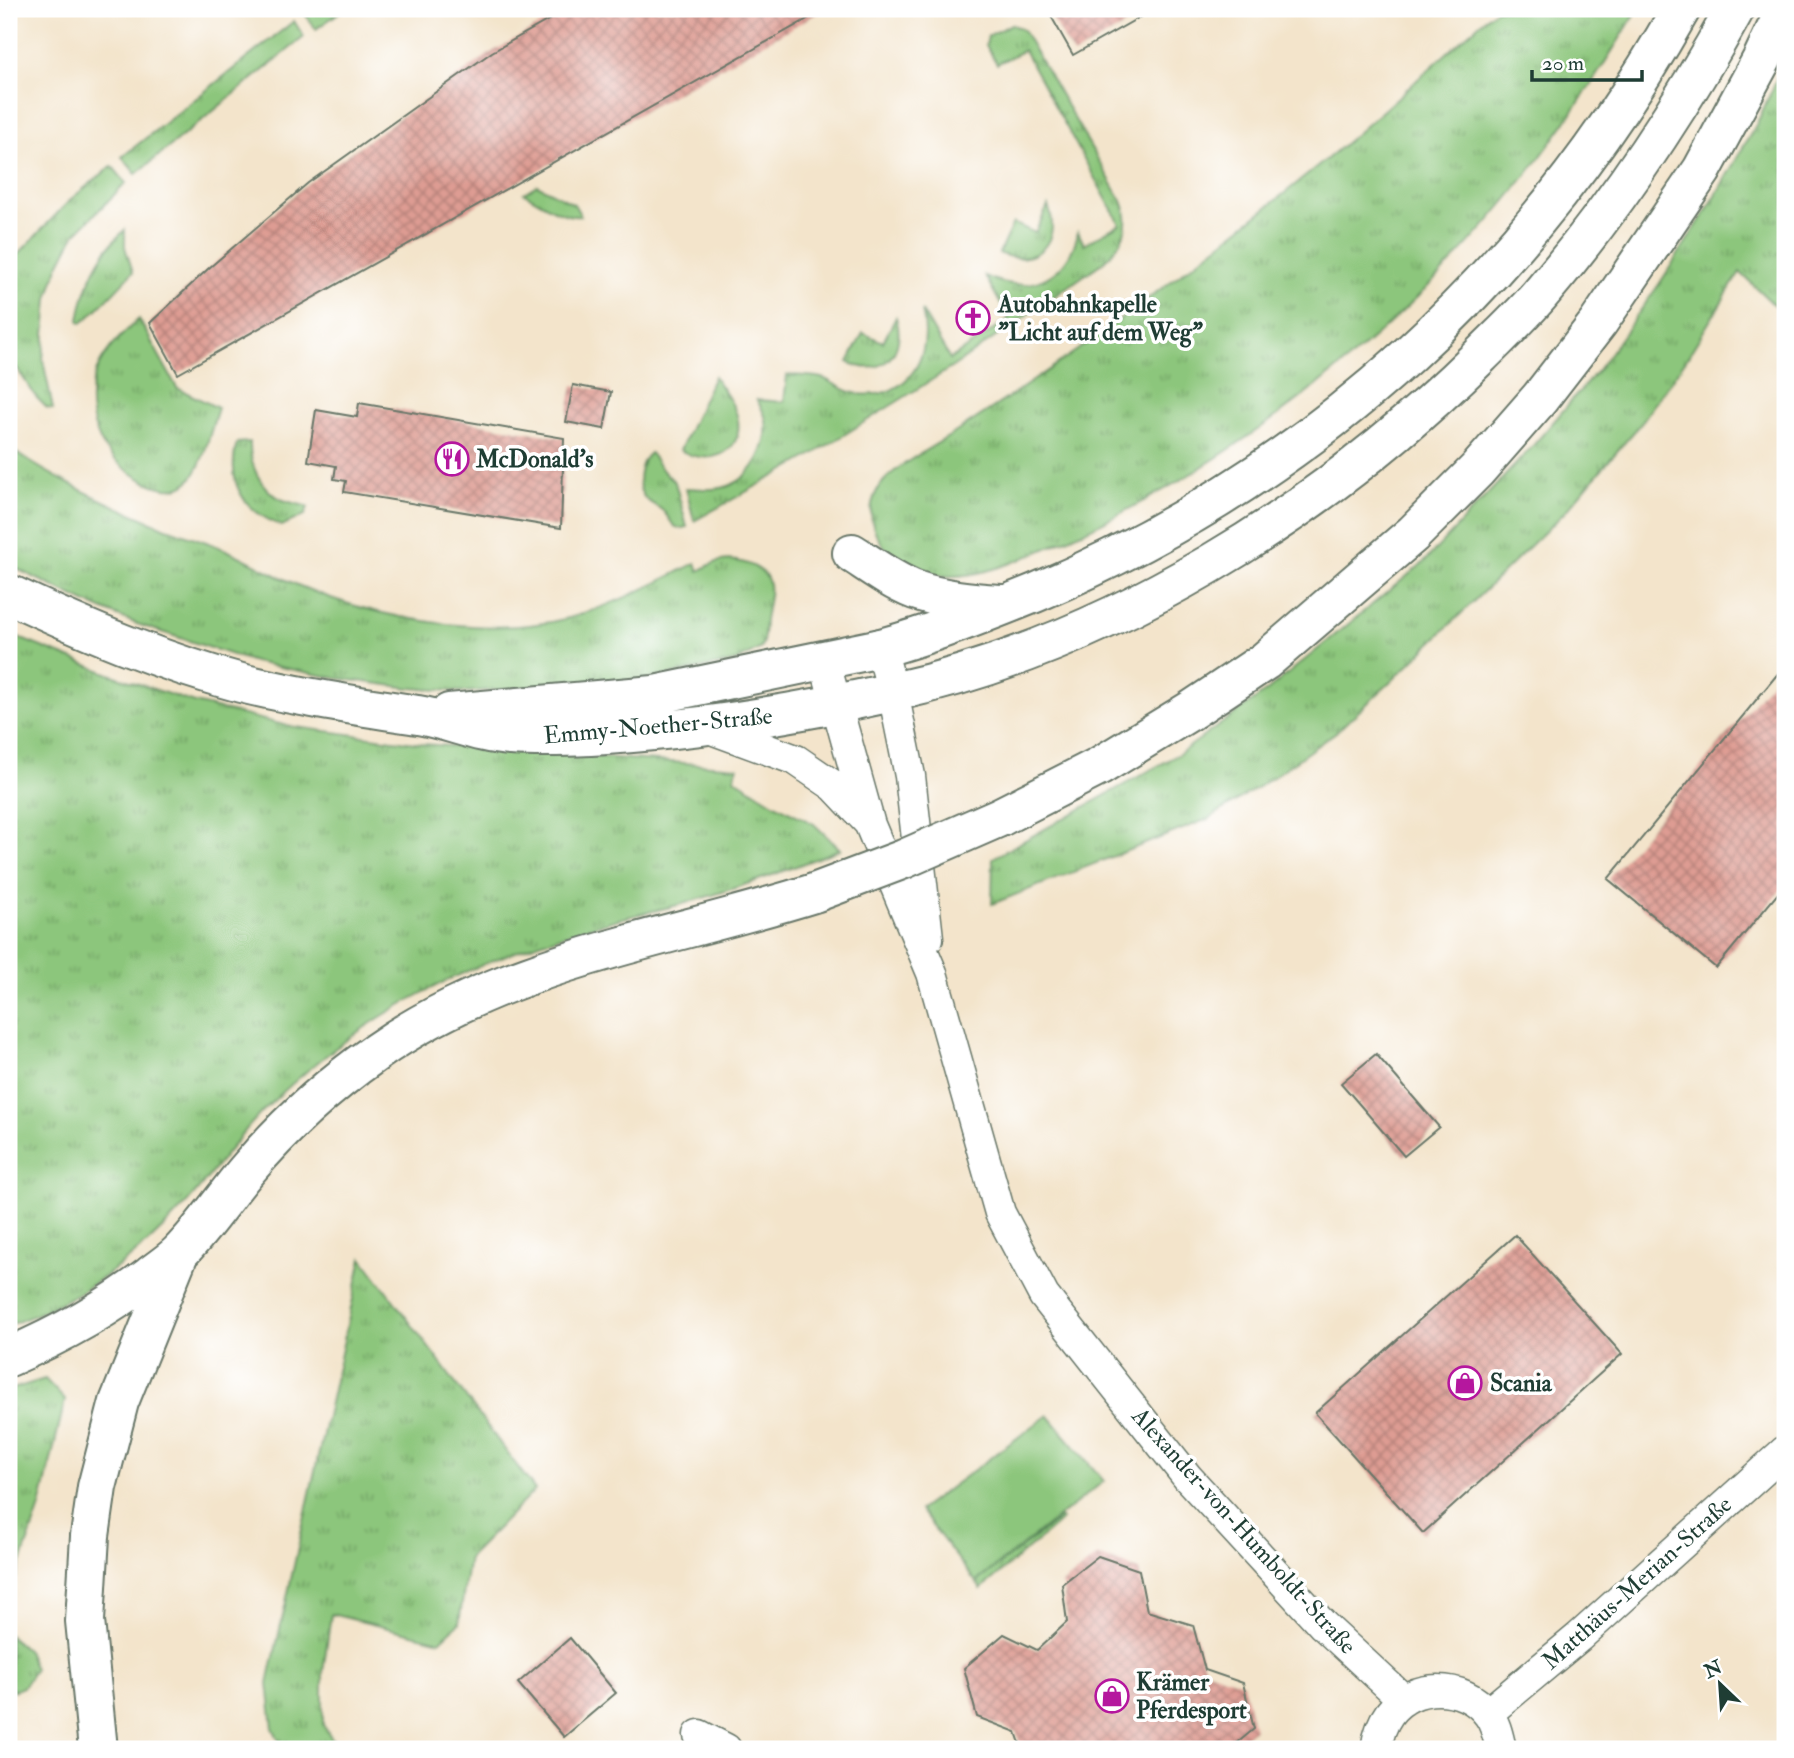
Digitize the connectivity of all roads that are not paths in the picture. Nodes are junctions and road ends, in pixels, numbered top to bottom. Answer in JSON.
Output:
{"nodes":[{"id":1,"x":1681,"y":9,"type":"edge"},
{"id":2,"x":1735,"y":9,"type":"edge"},
{"id":3,"x":1785,"y":10,"type":"edge"},
{"id":4,"x":852,"y":553,"type":"dead end"},
{"id":5,"x":9,"y":594,"type":"edge"},
{"id":6,"x":1008,"y":604,"type":"junction"},
{"id":7,"x":881,"y":648,"type":"junction"},
{"id":8,"x":824,"y":660,"type":"junction"},
{"id":9,"x":893,"y":692,"type":"junction"},
{"id":10,"x":836,"y":704,"type":"junction"},
{"id":11,"x":422,"y":716,"type":"junction"},
{"id":12,"x":705,"y":727,"type":"junction"},
{"id":13,"x":870,"y":825,"type":"junction"},
{"id":14,"x":932,"y":973,"type":"junction"},
{"id":15,"x":179,"y":1254,"type":"junction"},
{"id":16,"x":9,"y":1357,"type":"edge"},
{"id":17,"x":1785,"y":1451,"type":"edge"},
{"id":18,"x":1404,"y":1700,"type":"junction"},
{"id":19,"x":1488,"y":1713,"type":"junction"},
{"id":20,"x":699,"y":1735,"type":"dead end"},
{"id":21,"x":98,"y":1749,"type":"edge"},
{"id":22,"x":726,"y":1749,"type":"edge"},
{"id":23,"x":1376,"y":1749,"type":"edge"},
{"id":24,"x":1501,"y":1749,"type":"edge"}],
"edges":[{"from":1,"to":6,"type":"main road","name":"Emmy-Noether-Straße"},
{"from":2,"to":9,"type":"main road","name":"Emmy-Noether-Straße"},
{"from":3,"to":15,"type":"main road","bridge":true},
{"from":4,"to":6,"type":"main road"},
{"from":5,"to":11,"type":"main road","name":"Emmy-Noether-Straße"},
{"from":6,"to":7,"type":"main road","name":"Emmy-Noether-Straße"},
{"from":7,"to":8,"type":"main road","name":"Emmy-Noether-Straße"},
{"from":7,"to":9,"type":"street","name":"Alexander-von-Humboldt-Straße"},
{"from":8,"to":10,"type":"street","name":"Alexander-von-Humboldt-Straße"},
{"from":8,"to":11,"type":"main road","name":"Emmy-Noether-Straße"},
{"from":9,"to":10,"type":"main road","name":"Emmy-Noether-Straße"},
{"from":9,"to":14,"type":"street","name":"Alexander-von-Humboldt-Straße"},
{"from":10,"to":12,"type":"main road","name":"Emmy-Noether-Straße"},
{"from":10,"to":13,"type":"street","name":"Alexander-von-Humboldt-Straße"},
{"from":11,"to":12,"type":"main road","name":"Emmy-Noether-Straße"},
{"from":12,"to":13,"type":"street"},
{"from":13,"to":14,"type":"street","name":"Alexander-von-Humboldt-Straße"},
{"from":14,"to":18,"type":"street","name":"Alexander-von-Humboldt-Straße"},
{"from":15,"to":16,"type":"main road"},
{"from":15,"to":21,"type":"main road"},
{"from":17,"to":19,"type":"street","name":"Matthäus-Merian-Straße"},
{"from":18,"to":19,"type":"street"},
{"from":18,"to":23,"type":"street"},
{"from":19,"to":24,"type":"street"},
{"from":20,"to":22,"type":"street"}]}
